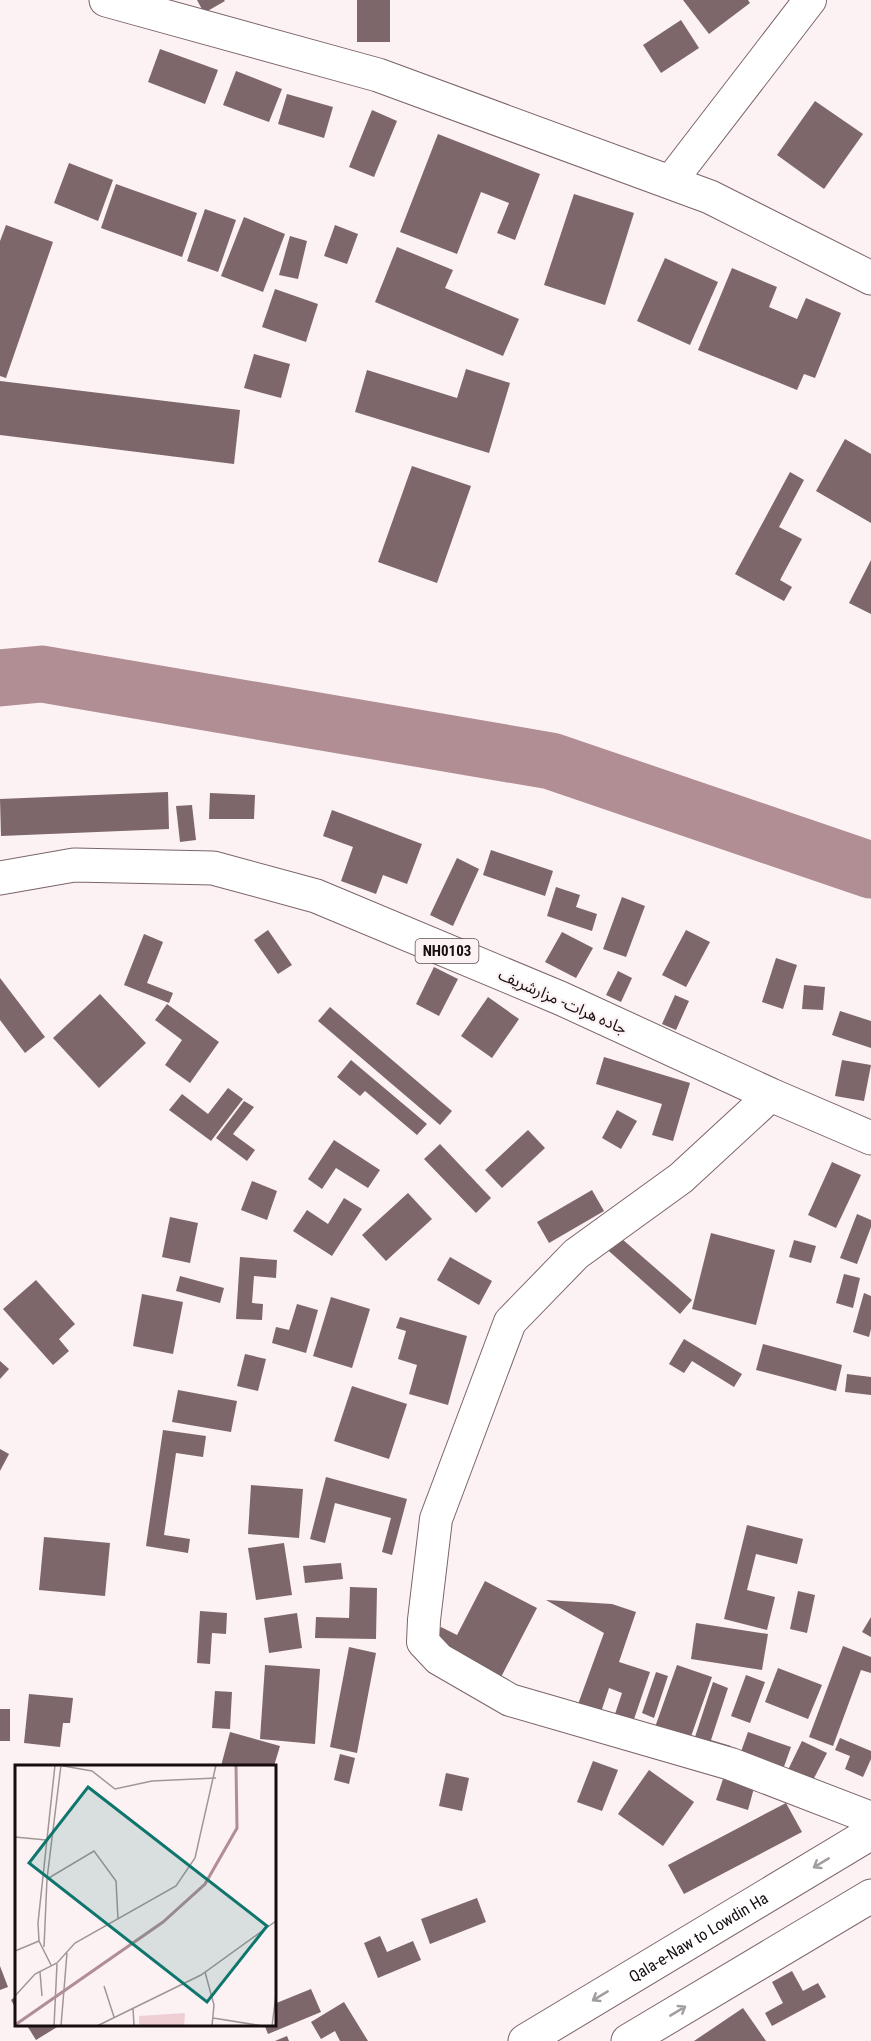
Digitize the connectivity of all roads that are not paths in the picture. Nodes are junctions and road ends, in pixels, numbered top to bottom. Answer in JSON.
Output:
{"nodes":[{"id":1,"x":106,"y":0,"type":"edge"},
{"id":2,"x":810,"y":0,"type":"edge"},
{"id":3,"x":670,"y":183,"type":"junction"},
{"id":4,"x":871,"y":278,"type":"edge"},
{"id":5,"x":0,"y":878,"type":"edge"},
{"id":6,"x":771,"y":1095,"type":"junction"},
{"id":7,"x":871,"y":1138,"type":"edge"},
{"id":8,"x":871,"y":1818,"type":"edge"},
{"id":9,"x":871,"y":1833,"type":"edge"},
{"id":10,"x":871,"y":1896,"type":"edge"},
{"id":11,"x":714,"y":1928,"type":"junction"},
{"id":12,"x":739,"y":1974,"type":"junction"},
{"id":13,"x":525,"y":2041,"type":"edge"},
{"id":14,"x":627,"y":2041,"type":"edge"}],
"edges":[{"from":1,"to":3,"type":"main road"},
{"from":2,"to":3,"type":"street"},
{"from":3,"to":4,"type":"main road"},
{"from":5,"to":6,"type":"main road","name":"جاده هرات- مزارشریف","number":"NH0103"},
{"from":6,"to":7,"type":"main road","name":"جاده هرات- مزارشریف","number":"NH0103"},
{"from":6,"to":8,"type":"street"},
{"from":9,"to":11,"type":"main road","name":"Qala-e-Naw to Lowdin Ha","one_way":true},
{"from":10,"to":12,"type":"main road"},
{"from":11,"to":12,"type":"main road"},
{"from":11,"to":13,"type":"main road","name":"Qala-e-Naw to Lowdin Ha","one_way":true},
{"from":14,"to":12,"type":"main road","one_way":true}]}
